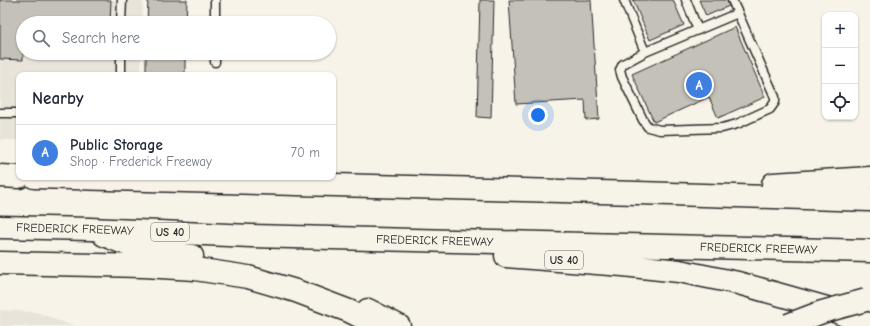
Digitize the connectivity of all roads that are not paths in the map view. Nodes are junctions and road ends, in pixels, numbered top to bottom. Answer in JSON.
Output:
{"nodes":[{"id":1,"x":122,"y":0,"type":"edge"},
{"id":2,"x":215,"y":0,"type":"edge"},
{"id":3,"x":624,"y":0,"type":"edge"},
{"id":4,"x":686,"y":0,"type":"edge"},
{"id":5,"x":732,"y":0,"type":"edge"},
{"id":6,"x":738,"y":13,"type":"junction"},
{"id":7,"x":122,"y":16,"type":"edge"},
{"id":8,"x":215,"y":16,"type":"edge"},
{"id":9,"x":698,"y":30,"type":"junction"},
{"id":10,"x":645,"y":52,"type":"junction"},
{"id":11,"x":121,"y":60,"type":"edge"},
{"id":12,"x":121,"y":72,"type":"edge"},
{"id":13,"x":0,"y":112,"type":"edge"},
{"id":14,"x":16,"y":113,"type":"edge"},
{"id":15,"x":0,"y":176,"type":"edge"},
{"id":16,"x":16,"y":177,"type":"edge"},
{"id":17,"x":870,"y":178,"type":"edge"},
{"id":18,"x":147,"y":180,"type":"edge"},
{"id":19,"x":638,"y":193,"type":"junction"},
{"id":20,"x":870,"y":200,"type":"edge"},
{"id":21,"x":0,"y":227,"type":"edge"},
{"id":22,"x":90,"y":229,"type":"junction"},
{"id":23,"x":251,"y":236,"type":"junction"},
{"id":24,"x":870,"y":251,"type":"edge"},
{"id":25,"x":0,"y":263,"type":"edge"},
{"id":26,"x":868,"y":299,"type":"edge"},
{"id":27,"x":787,"y":325,"type":"edge"},
{"id":28,"x":870,"y":325,"type":"edge"},
{"id":29,"x":379,"y":326,"type":"edge"},
{"id":30,"x":399,"y":326,"type":"edge"}],
"edges":[{"from":1,"to":7,"type":"lane"},
{"from":2,"to":8,"type":"lane"},
{"from":3,"to":10,"type":"lane"},
{"from":4,"to":9,"type":"lane"},
{"from":5,"to":6,"type":"lane"},
{"from":6,"to":9,"type":"lane"},
{"from":6,"to":10,"type":"lane"},
{"from":9,"to":10,"type":"lane"},
{"from":11,"to":12,"type":"lane"},
{"from":13,"to":14,"type":"lane"},
{"from":15,"to":16,"type":"highway"},
{"from":17,"to":19,"type":"highway"},
{"from":18,"to":19,"type":"highway"},
{"from":19,"to":20,"type":"highway"},
{"from":21,"to":22,"type":"highway","name":"FREDERICK FREEWAY","number":"US 40"},
{"from":22,"to":23,"type":"highway","name":"FREDERICK FREEWAY","number":"US 40"},
{"from":22,"to":30,"type":"highway"},
{"from":23,"to":24,"type":"highway","name":"FREDERICK FREEWAY"},
{"from":23,"to":28,"type":"highway","number":"US 40"},
{"from":25,"to":29,"type":"highway"},
{"from":26,"to":27,"type":"highway","bridge":true}]}
